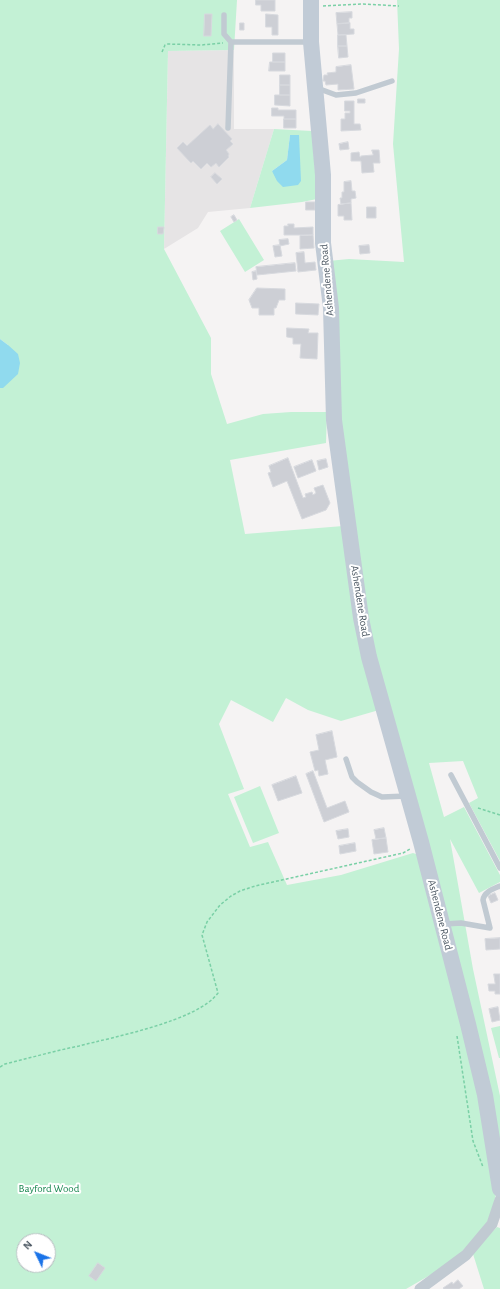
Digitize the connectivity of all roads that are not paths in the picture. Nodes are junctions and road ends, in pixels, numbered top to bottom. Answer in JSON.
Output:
{"nodes":[{"id":1,"x":311,"y":4,"type":"edge"},
{"id":2,"x":224,"y":15,"type":"dead end"},
{"id":3,"x":231,"y":42,"type":"junction"},
{"id":4,"x":311,"y":42,"type":"junction"},
{"id":5,"x":392,"y":80,"type":"dead end"},
{"id":6,"x":315,"y":88,"type":"junction"},
{"id":7,"x":228,"y":128,"type":"dead end"},
{"id":8,"x":346,"y":759,"type":"dead end"},
{"id":9,"x":451,"y":775,"type":"dead end"},
{"id":10,"x":408,"y":796,"type":"junction"},
{"id":11,"x":500,"y":868,"type":"edge"},
{"id":12,"x":500,"y":886,"type":"edge"},
{"id":13,"x":442,"y":924,"type":"junction"},
{"id":14,"x":500,"y":1189,"type":"edge"},
{"id":15,"x":500,"y":1200,"type":"edge"},
{"id":16,"x":496,"y":1224,"type":"edge"},
{"id":17,"x":420,"y":1289,"type":"edge"}],
"edges":[{"from":1,"to":4,"type":"street","name":"Ashendene Road"},
{"from":2,"to":3,"type":"lane"},
{"from":3,"to":4,"type":"lane"},
{"from":3,"to":7,"type":"lane"},
{"from":4,"to":6,"type":"street","name":"Ashendene Road"},
{"from":5,"to":6,"type":"lane"},
{"from":6,"to":10,"type":"street","name":"Ashendene Road"},
{"from":8,"to":10,"type":"lane"},
{"from":9,"to":11,"type":"lane"},
{"from":10,"to":13,"type":"street","name":"Ashendene Road"},
{"from":12,"to":13,"type":"lane"},
{"from":13,"to":14,"type":"street","name":"Ashendene Road"},
{"from":15,"to":16,"type":"street"},
{"from":16,"to":17,"type":"street"}]}
